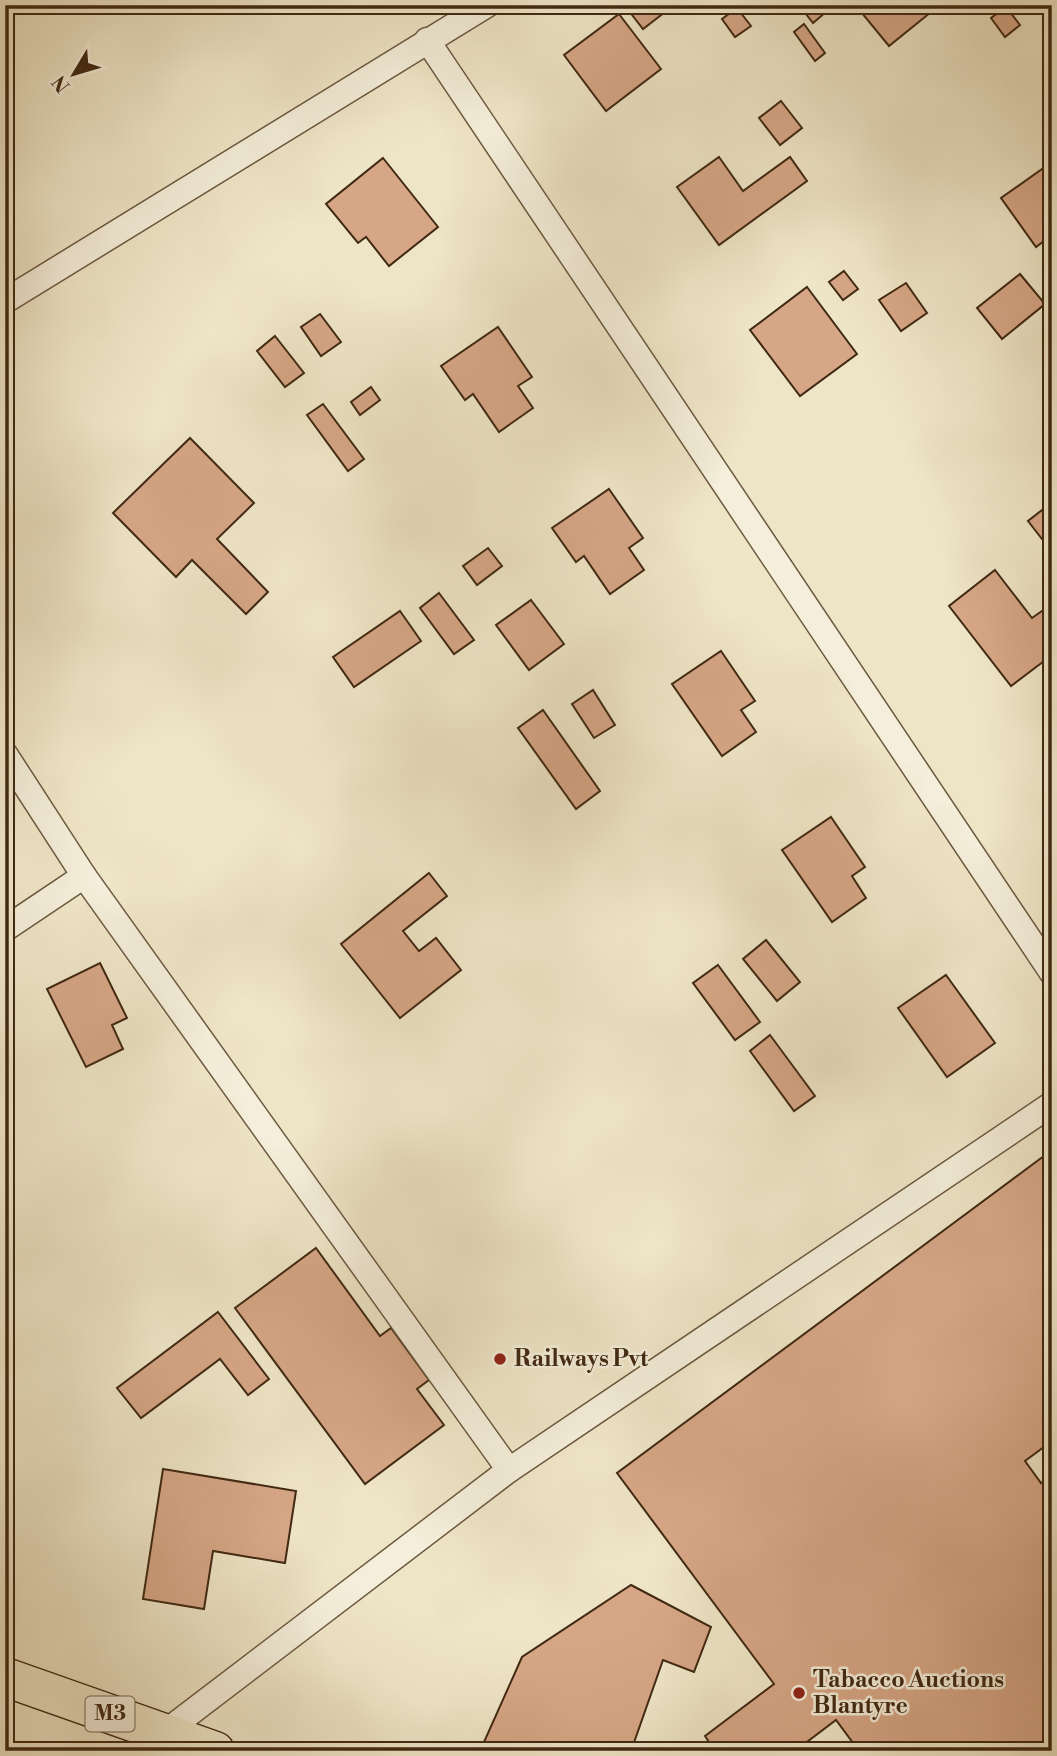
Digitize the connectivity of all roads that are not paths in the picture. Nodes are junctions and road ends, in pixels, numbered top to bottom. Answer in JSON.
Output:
{"nodes":[{"id":1,"x":487,"y":5,"type":"edge"},
{"id":2,"x":427,"y":40,"type":"junction"},
{"id":3,"x":5,"y":302,"type":"edge"},
{"id":4,"x":5,"y":754,"type":"edge"},
{"id":5,"x":84,"y":876,"type":"junction"},
{"id":6,"x":5,"y":929,"type":"edge"},
{"id":7,"x":1052,"y":973,"type":"edge"},
{"id":8,"x":1052,"y":1104,"type":"edge"},
{"id":9,"x":509,"y":1470,"type":"junction"},
{"id":10,"x":5,"y":1677,"type":"edge"},
{"id":11,"x":164,"y":1733,"type":"junction"},
{"id":12,"x":215,"y":1751,"type":"edge"}],
"edges":[{"from":1,"to":2,"type":"street"},
{"from":2,"to":3,"type":"street"},
{"from":2,"to":7,"type":"street"},
{"from":4,"to":5,"type":"street"},
{"from":5,"to":6,"type":"street"},
{"from":5,"to":9,"type":"street"},
{"from":8,"to":9,"type":"street"},
{"from":9,"to":11,"type":"street"},
{"from":10,"to":11,"type":"highway","number":"M3"},
{"from":11,"to":12,"type":"highway","number":"M3"}]}
